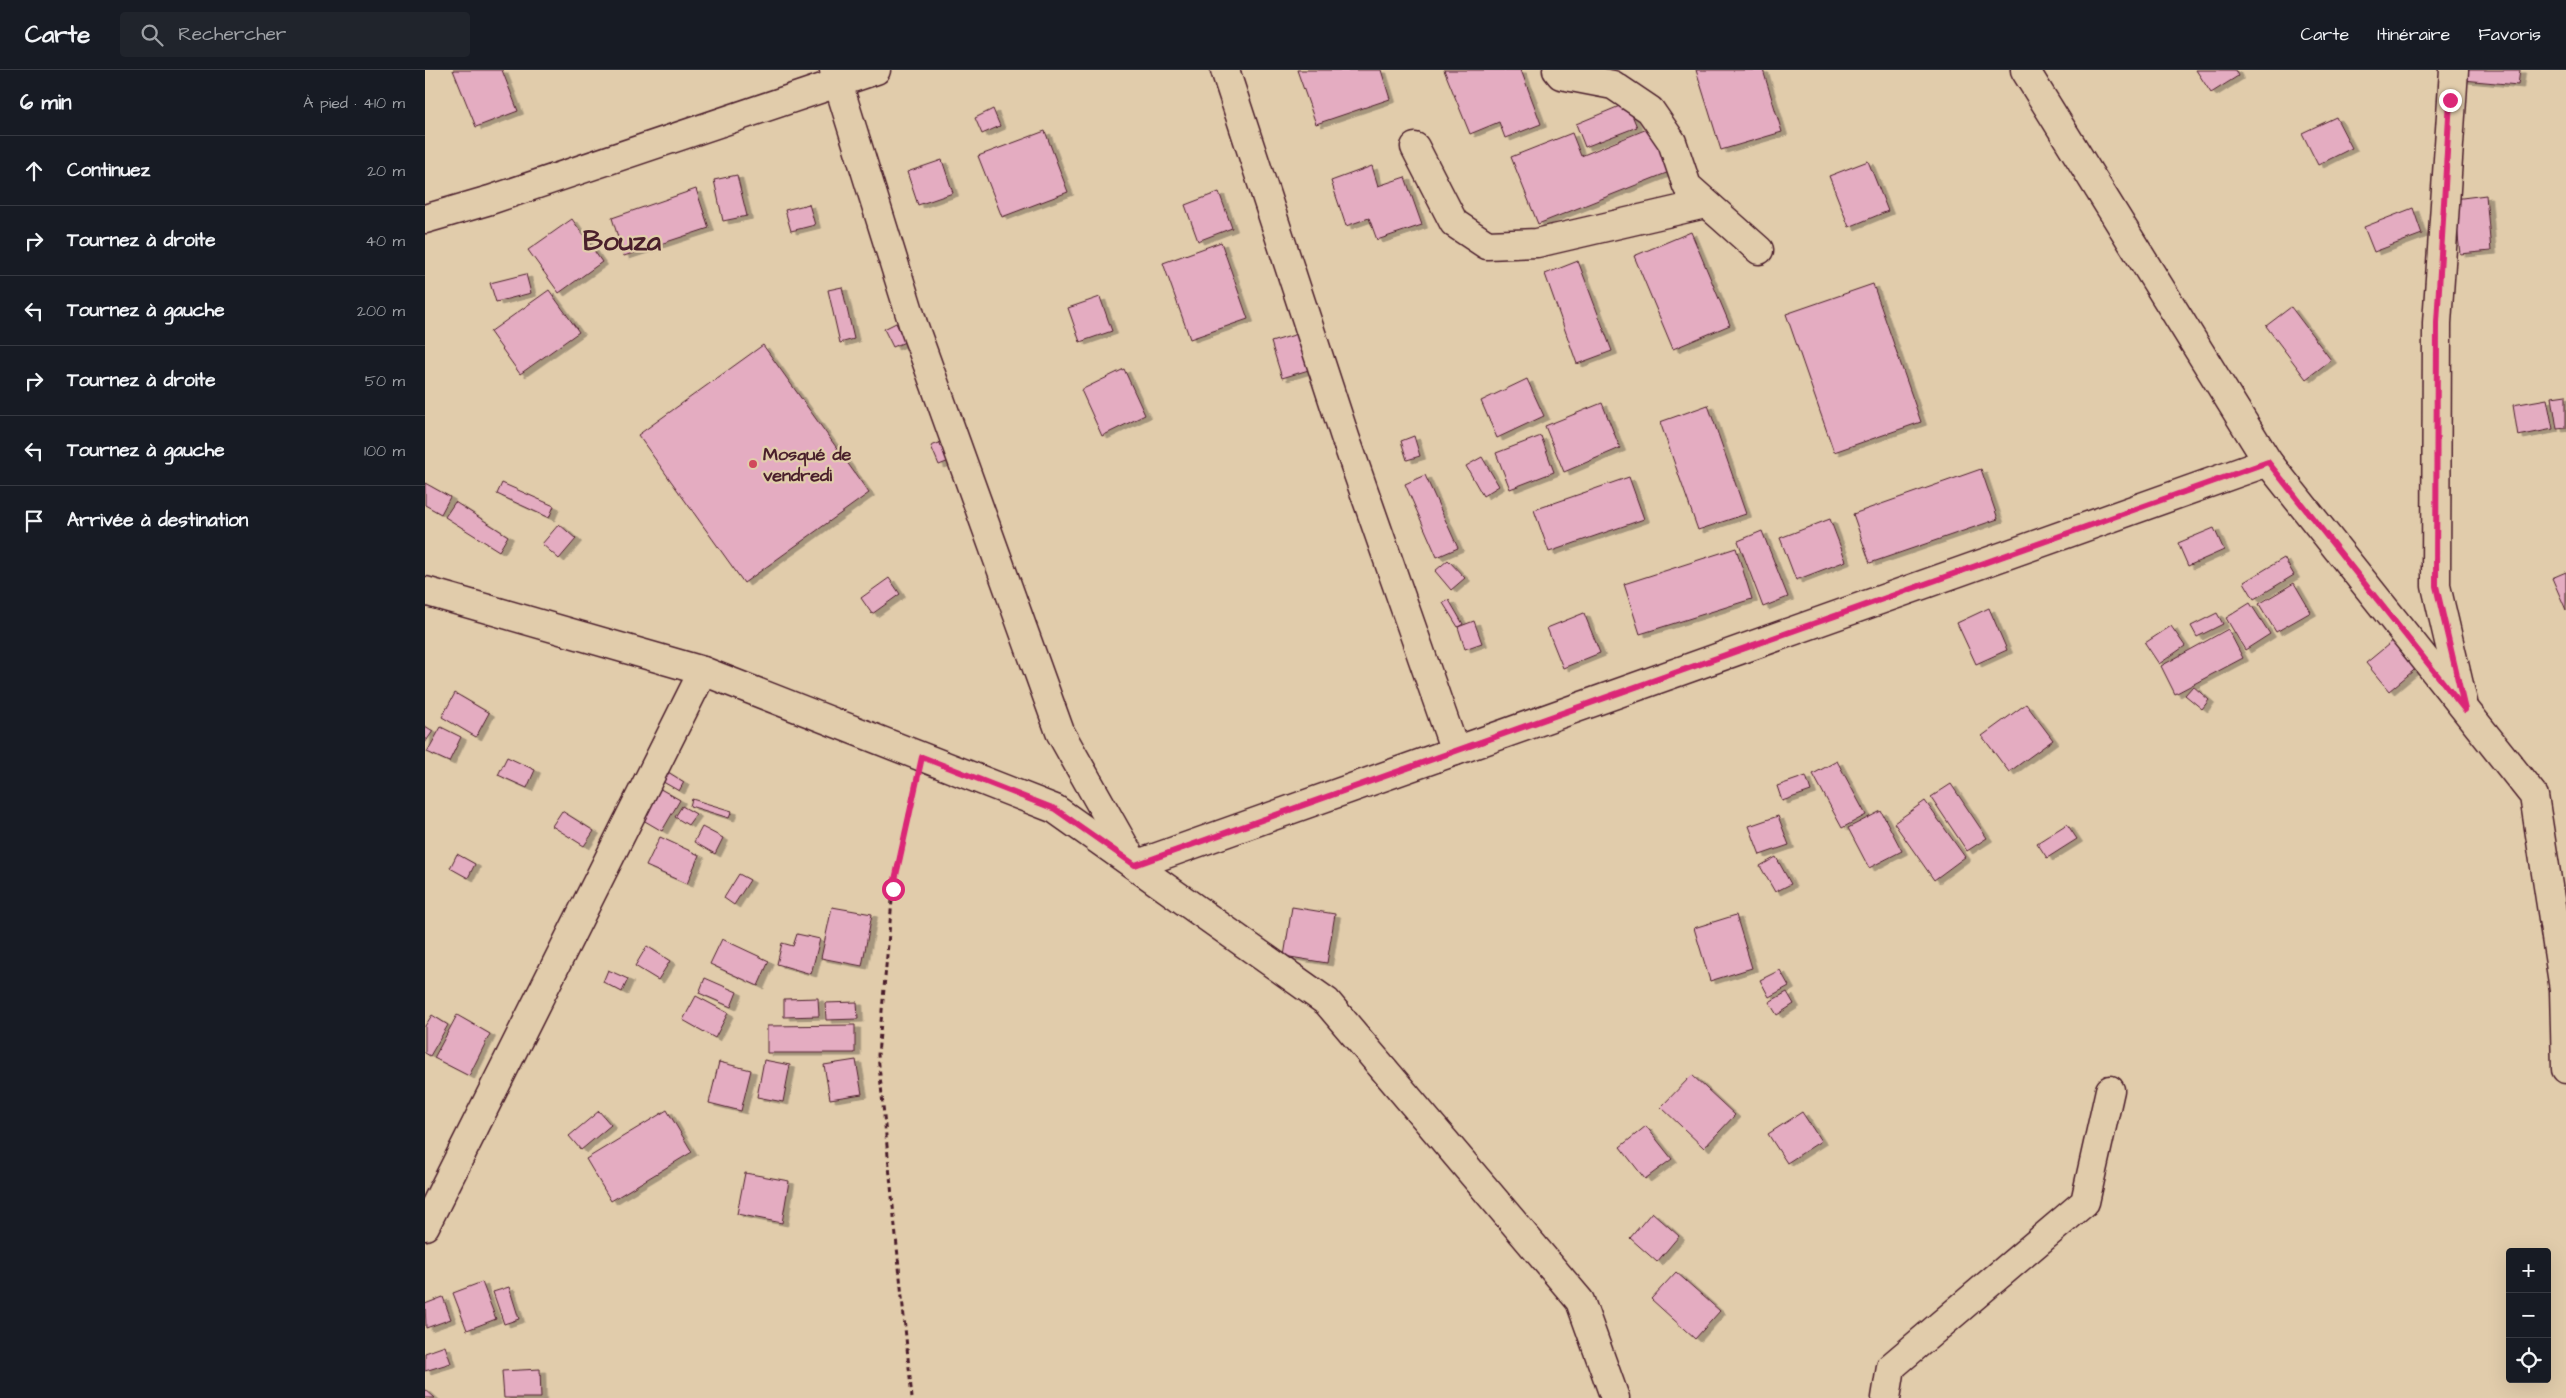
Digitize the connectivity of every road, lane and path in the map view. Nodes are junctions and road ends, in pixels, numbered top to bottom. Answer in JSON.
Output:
{"nodes":[{"id":1,"x":875,"y":70,"type":"edge"},
{"id":2,"x":1225,"y":70,"type":"edge"},
{"id":3,"x":1557,"y":70,"type":"edge"},
{"id":4,"x":2025,"y":70,"type":"edge"},
{"id":5,"x":2454,"y":70,"type":"edge"},
{"id":6,"x":836,"y":76,"type":"edge"},
{"id":7,"x":1415,"y":147,"type":"dead end"},
{"id":8,"x":1705,"y":204,"type":"junction"},
{"id":9,"x":425,"y":219,"type":"edge"},
{"id":10,"x":1759,"y":250,"type":"dead end"},
{"id":11,"x":2268,"y":462,"type":"junction"},
{"id":12,"x":425,"y":591,"type":"edge"},
{"id":13,"x":703,"y":671,"type":"junction"},
{"id":14,"x":2465,"y":710,"type":"junction"},
{"id":15,"x":1455,"y":751,"type":"junction"},
{"id":16,"x":922,"y":757,"type":"junction"},
{"id":17,"x":1135,"y":865,"type":"junction"},
{"id":18,"x":2566,"y":1069,"type":"edge"},
{"id":19,"x":2110,"y":1090,"type":"dead end"},
{"id":20,"x":425,"y":1226,"type":"edge"},
{"id":21,"x":912,"y":1398,"type":"edge"},
{"id":22,"x":1615,"y":1398,"type":"edge"},
{"id":23,"x":1886,"y":1398,"type":"edge"}],
"edges":[{"from":1,"to":6,"type":"street"},
{"from":2,"to":15,"type":"street"},
{"from":3,"to":8,"type":"street"},
{"from":4,"to":11,"type":"street"},
{"from":5,"to":14,"type":"street"},
{"from":6,"to":9,"type":"street"},
{"from":6,"to":17,"type":"street"},
{"from":7,"to":8,"type":"street"},
{"from":8,"to":10,"type":"street"},
{"from":11,"to":14,"type":"street"},
{"from":11,"to":15,"type":"street"},
{"from":12,"to":13,"type":"street"},
{"from":13,"to":16,"type":"street"},
{"from":13,"to":20,"type":"street"},
{"from":14,"to":18,"type":"street"},
{"from":15,"to":17,"type":"street"},
{"from":16,"to":17,"type":"street"},
{"from":16,"to":21,"type":"path"},
{"from":17,"to":22,"type":"street"},
{"from":19,"to":23,"type":"street"}]}
